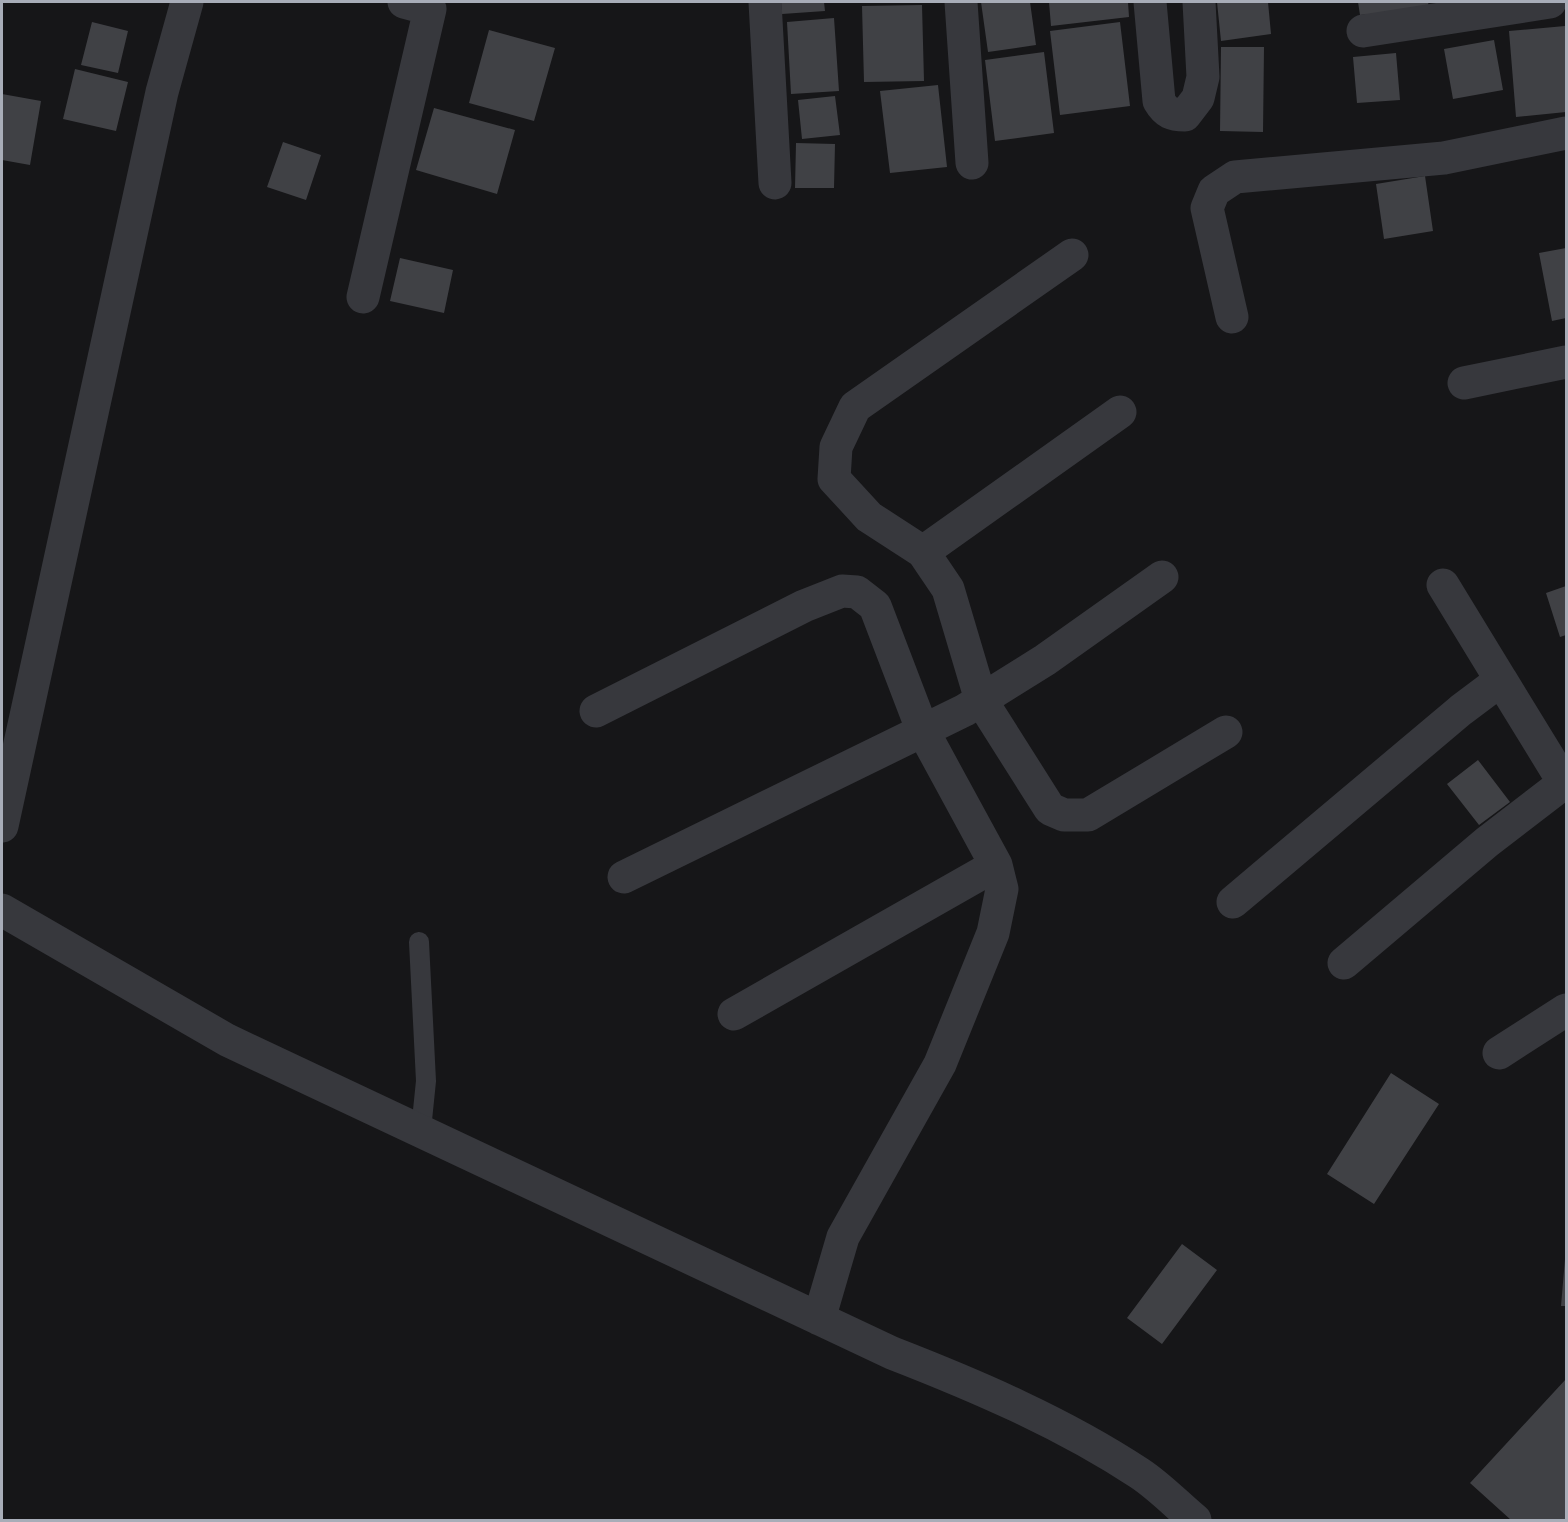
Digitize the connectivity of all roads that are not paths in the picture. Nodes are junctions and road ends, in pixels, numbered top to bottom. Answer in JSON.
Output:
{"nodes":[{"id":1,"x":187,"y":2,"type":"edge"},
{"id":2,"x":765,"y":2,"type":"edge"},
{"id":3,"x":961,"y":2,"type":"edge"},
{"id":4,"x":1150,"y":2,"type":"edge"},
{"id":5,"x":1199,"y":2,"type":"edge"},
{"id":6,"x":1550,"y":2,"type":"edge"},
{"id":7,"x":422,"y":4,"type":"edge"},
{"id":8,"x":1363,"y":31,"type":"dead end"},
{"id":9,"x":1566,"y":134,"type":"edge"},
{"id":10,"x":972,"y":163,"type":"dead end"},
{"id":11,"x":776,"y":183,"type":"dead end"},
{"id":12,"x":1072,"y":255,"type":"dead end"},
{"id":13,"x":363,"y":297,"type":"dead end"},
{"id":14,"x":1232,"y":317,"type":"dead end"},
{"id":15,"x":1566,"y":362,"type":"edge"},
{"id":16,"x":1464,"y":383,"type":"dead end"},
{"id":17,"x":1120,"y":412,"type":"dead end"},
{"id":18,"x":923,"y":552,"type":"junction"},
{"id":19,"x":1162,"y":577,"type":"dead end"},
{"id":20,"x":1443,"y":585,"type":"dead end"},
{"id":21,"x":1501,"y":680,"type":"junction"},
{"id":22,"x":596,"y":711,"type":"dead end"},
{"id":23,"x":954,"y":714,"type":"junction"},
{"id":24,"x":1226,"y":732,"type":"dead end"},
{"id":25,"x":1565,"y":784,"type":"edge"},
{"id":26,"x":2,"y":826,"type":"edge"},
{"id":27,"x":996,"y":865,"type":"junction"},
{"id":28,"x":624,"y":877,"type":"dead end"},
{"id":29,"x":1233,"y":902,"type":"dead end"},
{"id":30,"x":2,"y":910,"type":"edge"},
{"id":31,"x":419,"y":942,"type":"dead end"},
{"id":32,"x":1344,"y":963,"type":"dead end"},
{"id":33,"x":1566,"y":1010,"type":"edge"},
{"id":34,"x":734,"y":1014,"type":"dead end"},
{"id":35,"x":1499,"y":1053,"type":"dead end"},
{"id":36,"x":421,"y":1130,"type":"junction"},
{"id":37,"x":819,"y":1319,"type":"junction"},
{"id":38,"x":1195,"y":1521,"type":"edge"}],
"edges":[{"from":1,"to":26,"type":"street"},
{"from":2,"to":11,"type":"street"},
{"from":3,"to":10,"type":"street"},
{"from":4,"to":5,"type":"street"},
{"from":6,"to":8,"type":"street"},
{"from":7,"to":13,"type":"street"},
{"from":9,"to":14,"type":"street"},
{"from":12,"to":18,"type":"street"},
{"from":15,"to":16,"type":"street"},
{"from":17,"to":18,"type":"street"},
{"from":18,"to":23,"type":"street"},
{"from":19,"to":23,"type":"street"},
{"from":20,"to":21,"type":"street"},
{"from":21,"to":25,"type":"street"},
{"from":21,"to":29,"type":"street"},
{"from":22,"to":23,"type":"street"},
{"from":23,"to":24,"type":"street"},
{"from":23,"to":27,"type":"street"},
{"from":23,"to":28,"type":"street"},
{"from":25,"to":32,"type":"street"},
{"from":27,"to":34,"type":"street"},
{"from":27,"to":37,"type":"street"},
{"from":30,"to":36,"type":"street"},
{"from":31,"to":36,"type":"lane"},
{"from":33,"to":35,"type":"street"},
{"from":36,"to":37,"type":"street"},
{"from":37,"to":38,"type":"street"}]}
